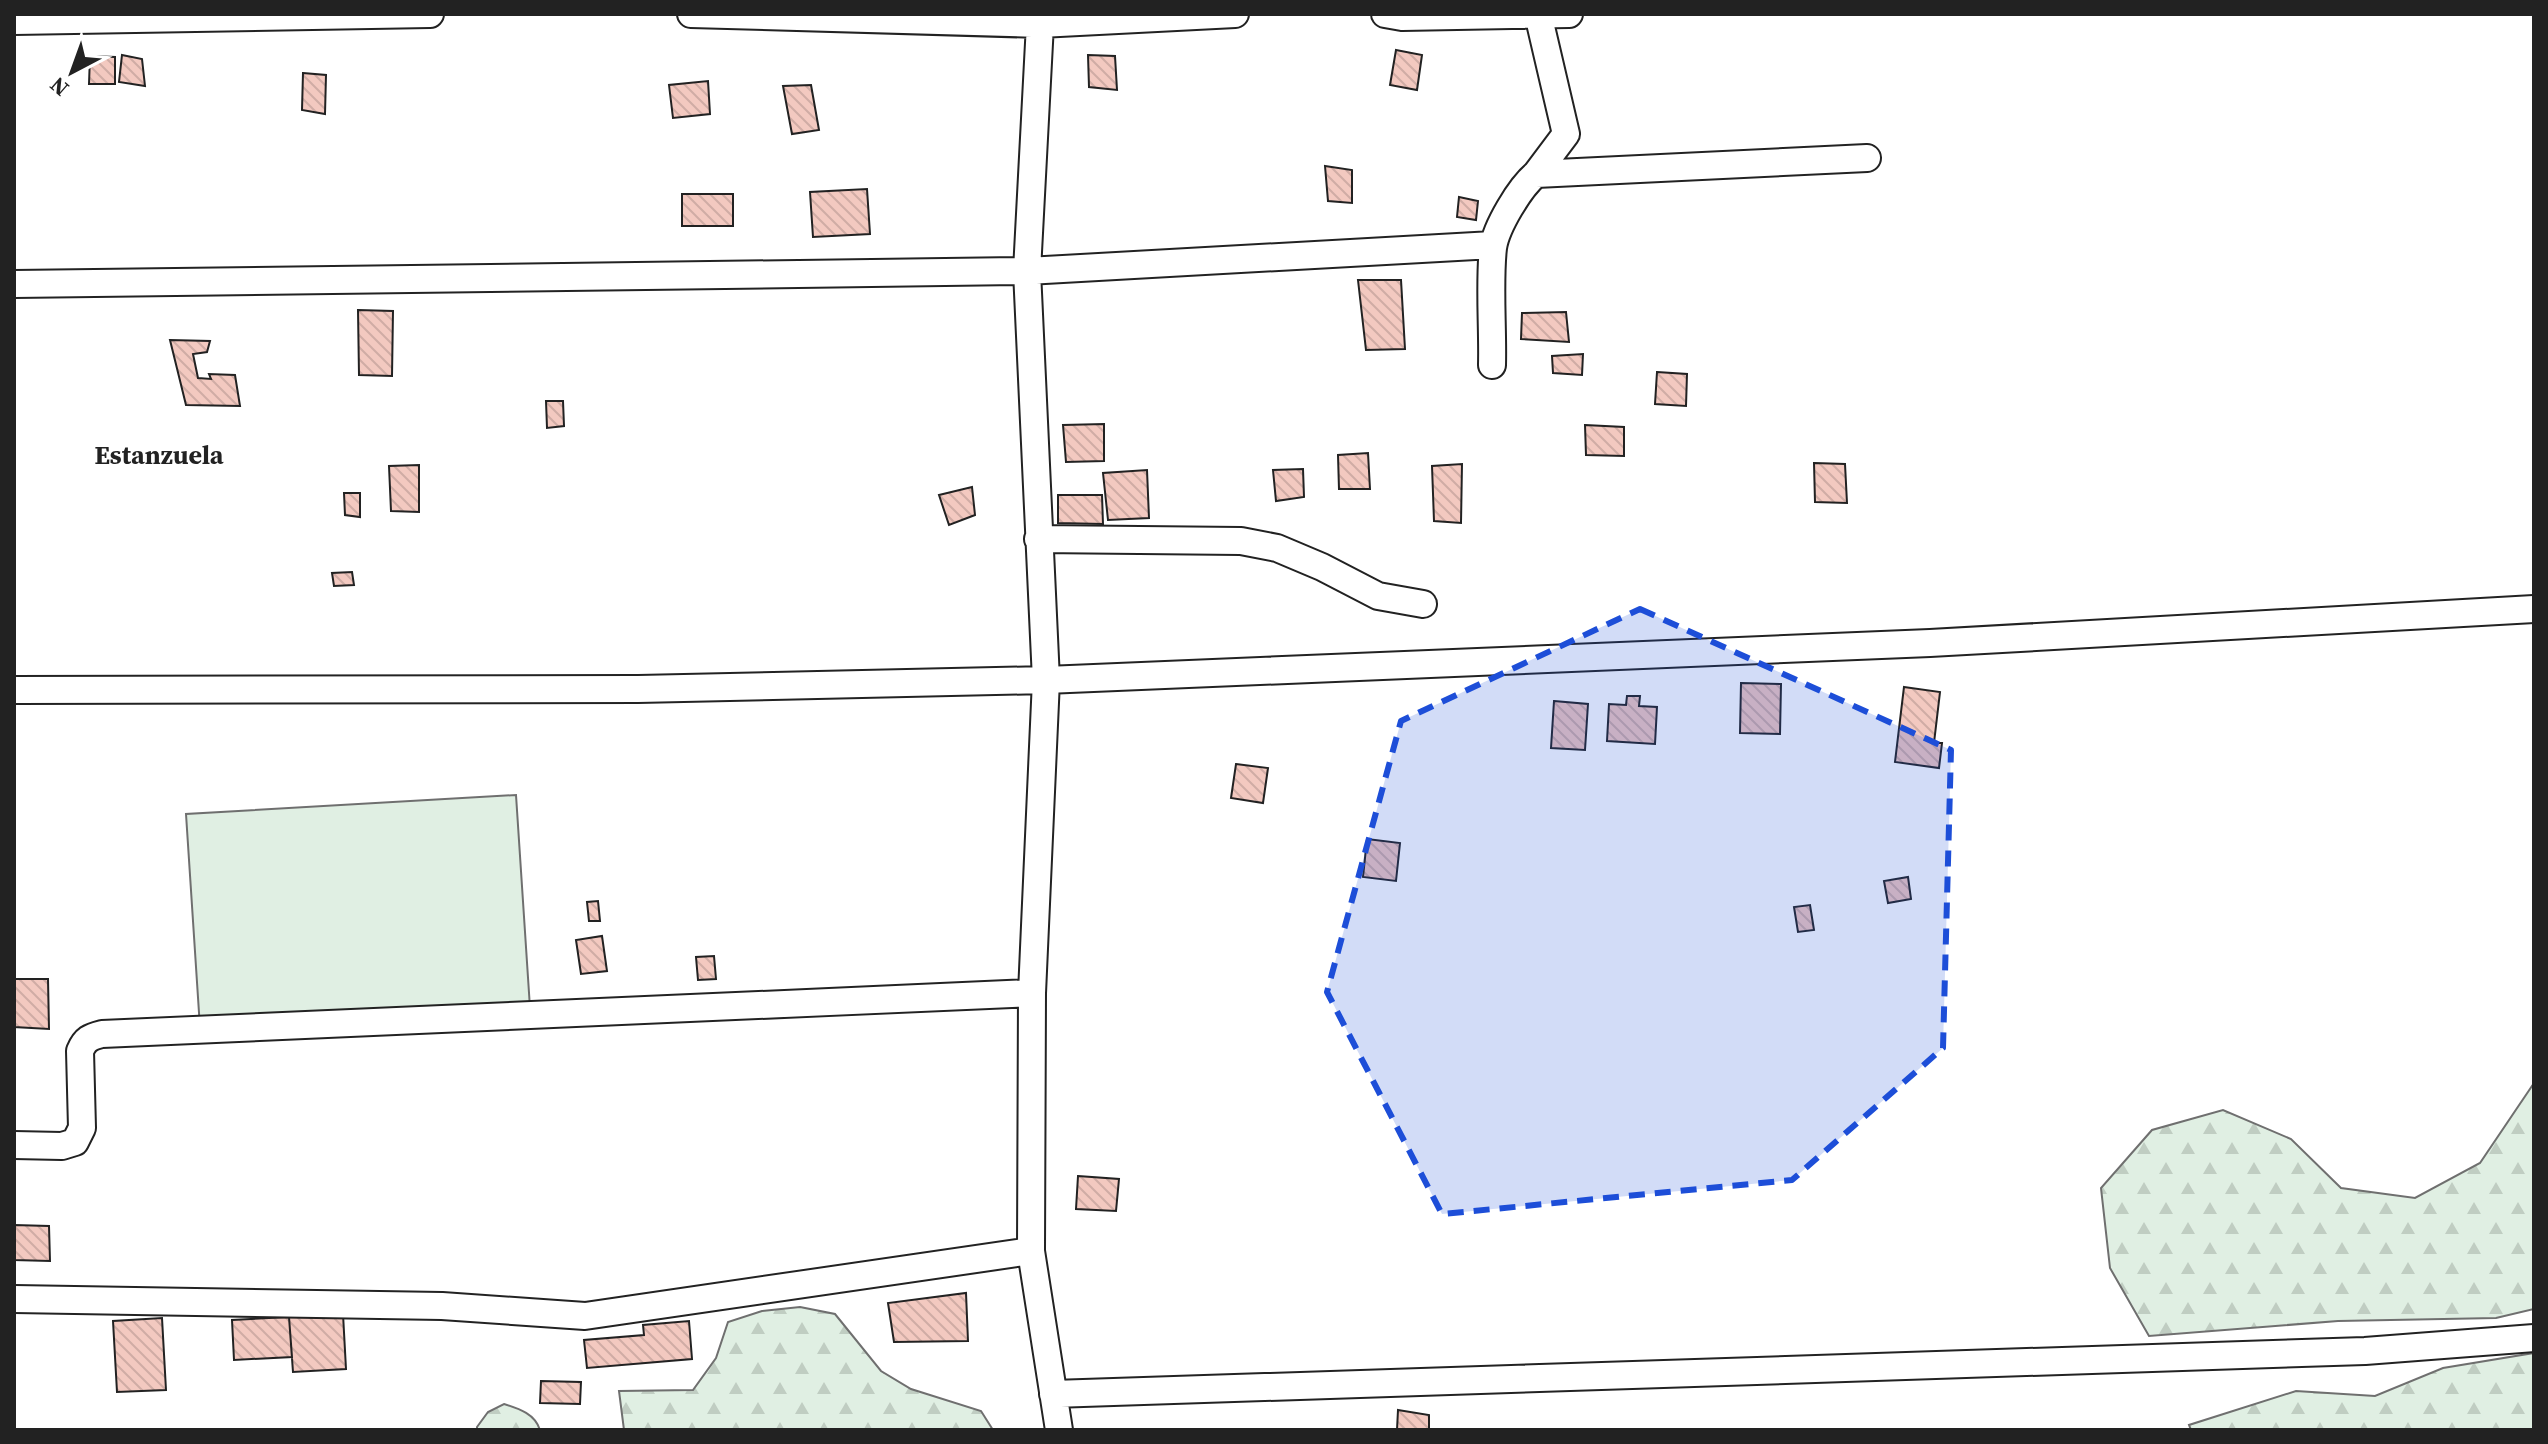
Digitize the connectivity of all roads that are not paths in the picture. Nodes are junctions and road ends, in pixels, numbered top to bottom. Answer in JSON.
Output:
{"nodes":[{"id":1,"x":430,"y":14,"type":"edge"},
{"id":2,"x":691,"y":14,"type":"edge"},
{"id":3,"x":1235,"y":14,"type":"edge"},
{"id":4,"x":1385,"y":14,"type":"edge"},
{"id":5,"x":1569,"y":14,"type":"edge"},
{"id":6,"x":1538,"y":15,"type":"edge"},
{"id":7,"x":14,"y":21,"type":"edge"},
{"id":8,"x":1040,"y":24,"type":"junction"},
{"id":9,"x":1867,"y":158,"type":"dead end"},
{"id":10,"x":1536,"y":174,"type":"junction"},
{"id":11,"x":1493,"y":245,"type":"junction"},
{"id":12,"x":1027,"y":271,"type":"junction"},
{"id":13,"x":14,"y":284,"type":"edge"},
{"id":14,"x":1492,"y":365,"type":"dead end"},
{"id":15,"x":1038,"y":539,"type":"junction"},
{"id":16,"x":1423,"y":604,"type":"dead end"},
{"id":17,"x":2534,"y":609,"type":"edge"},
{"id":18,"x":1046,"y":680,"type":"junction"},
{"id":19,"x":14,"y":690,"type":"edge"},
{"id":20,"x":1032,"y":993,"type":"junction"},
{"id":21,"x":14,"y":1145,"type":"edge"},
{"id":22,"x":1031,"y":1251,"type":"junction"},
{"id":23,"x":14,"y":1299,"type":"edge"},
{"id":24,"x":2534,"y":1338,"type":"edge"},
{"id":25,"x":1053,"y":1394,"type":"junction"},
{"id":26,"x":1059,"y":1430,"type":"edge"}],
"edges":[{"from":1,"to":7,"type":"street"},
{"from":2,"to":8,"type":"street"},
{"from":3,"to":8,"type":"street"},
{"from":4,"to":6,"type":"street"},
{"from":5,"to":6,"type":"street"},
{"from":6,"to":10,"type":"street"},
{"from":8,"to":12,"type":"street"},
{"from":9,"to":10,"type":"street"},
{"from":10,"to":11,"type":"street"},
{"from":11,"to":12,"type":"street"},
{"from":11,"to":14,"type":"street"},
{"from":12,"to":13,"type":"street"},
{"from":12,"to":15,"type":"street"},
{"from":15,"to":16,"type":"street"},
{"from":15,"to":18,"type":"street"},
{"from":17,"to":18,"type":"street"},
{"from":18,"to":19,"type":"street"},
{"from":18,"to":20,"type":"street"},
{"from":20,"to":21,"type":"street"},
{"from":20,"to":22,"type":"street"},
{"from":22,"to":23,"type":"street"},
{"from":22,"to":25,"type":"street"},
{"from":24,"to":25,"type":"street"},
{"from":25,"to":26,"type":"street"}]}
